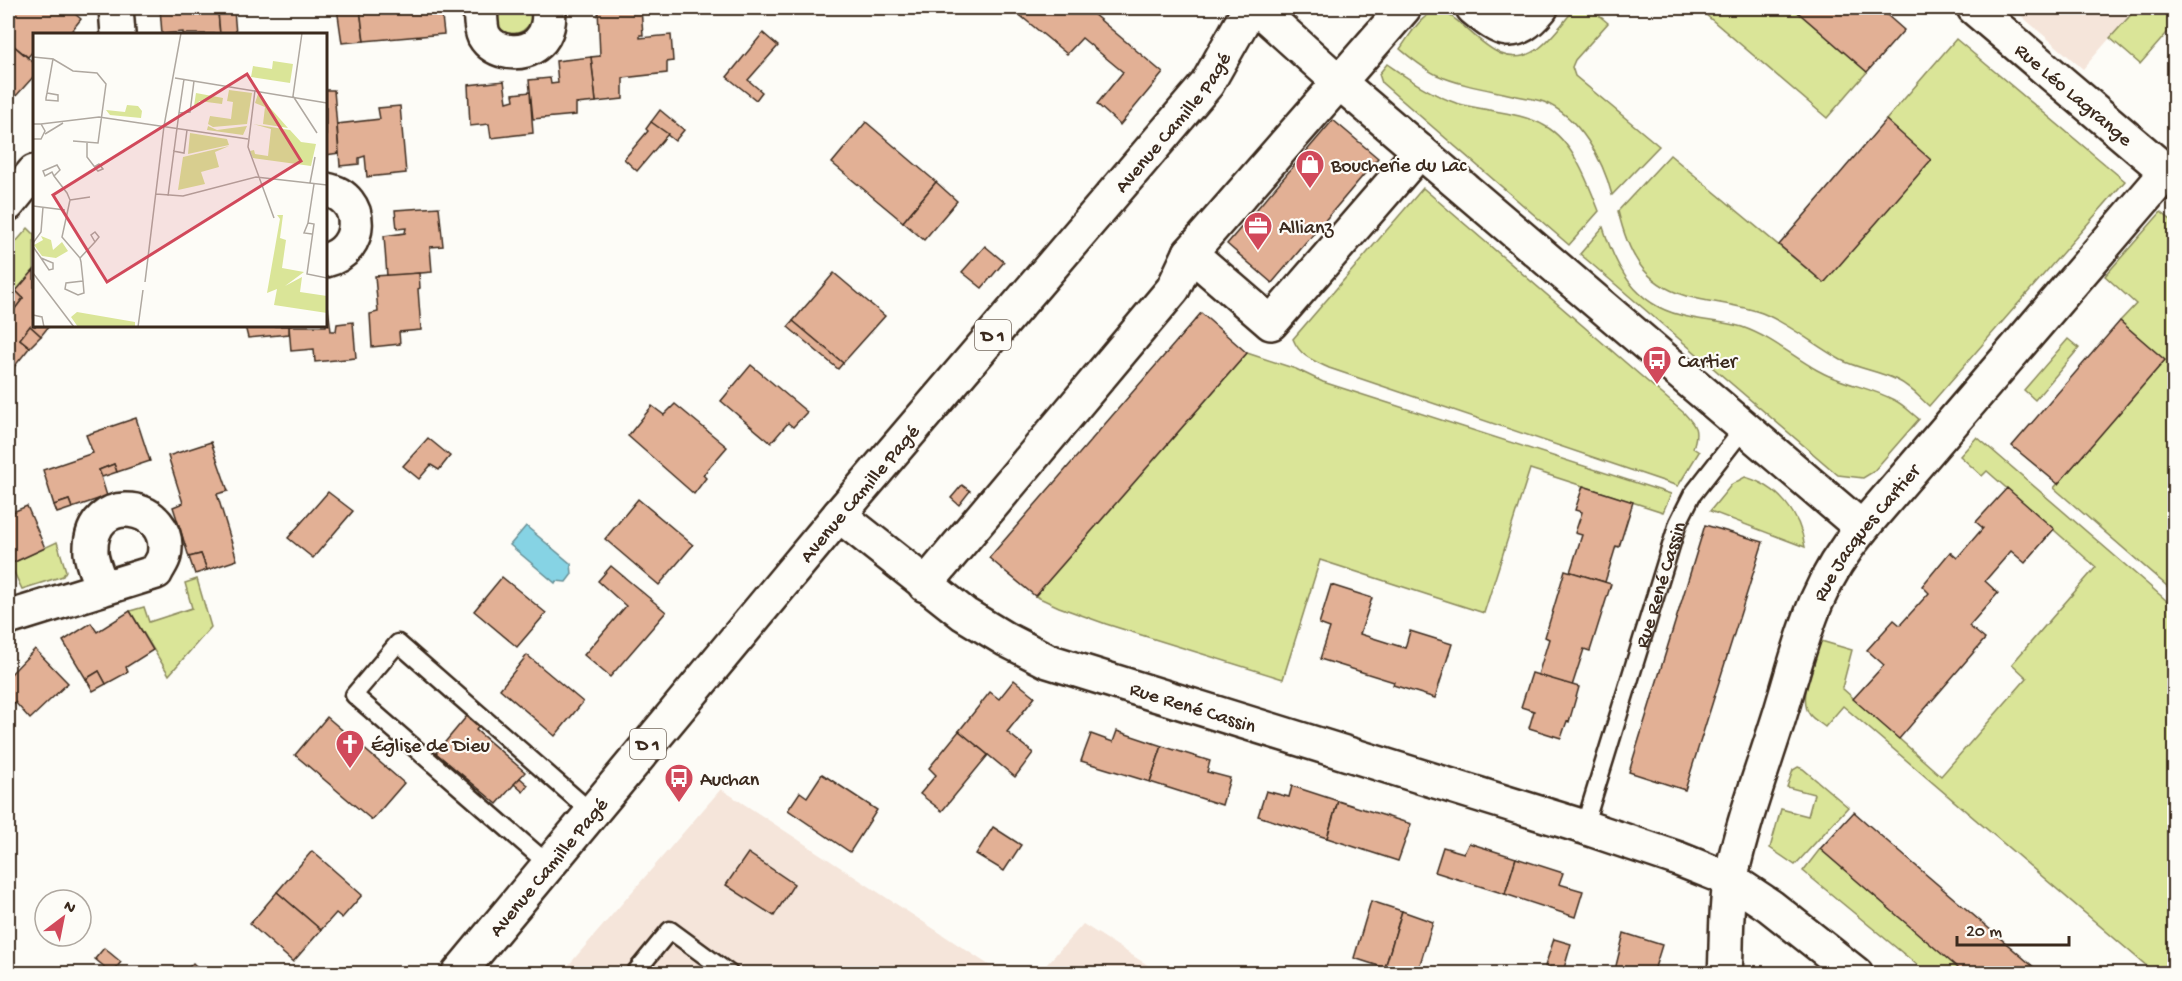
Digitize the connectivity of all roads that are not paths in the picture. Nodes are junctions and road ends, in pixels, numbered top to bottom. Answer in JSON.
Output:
{"nodes":[{"id":1,"x":116,"y":8,"type":"edge"},
{"id":2,"x":480,"y":8,"type":"edge"},
{"id":3,"x":548,"y":8,"type":"edge"},
{"id":4,"x":1250,"y":8,"type":"edge"},
{"id":5,"x":1257,"y":8,"type":"edge"},
{"id":6,"x":1404,"y":8,"type":"edge"},
{"id":7,"x":1473,"y":8,"type":"edge"},
{"id":8,"x":1541,"y":8,"type":"edge"},
{"id":9,"x":1974,"y":8,"type":"edge"},
{"id":10,"x":118,"y":33,"type":"edge"},
{"id":11,"x":1340,"y":82,"type":"junction"},
{"id":12,"x":1420,"y":151,"type":"junction"},
{"id":13,"x":2171,"y":175,"type":"edge"},
{"id":14,"x":327,"y":190,"type":"edge"},
{"id":15,"x":1190,"y":253,"type":"junction"},
{"id":16,"x":327,"y":260,"type":"edge"},
{"id":17,"x":1744,"y":428,"type":"junction"},
{"id":18,"x":839,"y":515,"type":"junction"},
{"id":19,"x":1862,"y":528,"type":"junction"},
{"id":20,"x":925,"y":585,"type":"junction"},
{"id":21,"x":102,"y":589,"type":"dead end"},
{"id":22,"x":8,"y":618,"type":"edge"},
{"id":23,"x":591,"y":812,"type":"junction"},
{"id":24,"x":1584,"y":827,"type":"junction"},
{"id":25,"x":548,"y":864,"type":"junction"},
{"id":26,"x":1731,"y":880,"type":"junction"},
{"id":27,"x":458,"y":974,"type":"edge"},
{"id":28,"x":634,"y":974,"type":"edge"},
{"id":29,"x":730,"y":974,"type":"edge"},
{"id":30,"x":1725,"y":974,"type":"edge"},
{"id":31,"x":1856,"y":974,"type":"edge"}],
"edges":[{"from":1,"to":10,"type":"street"},
{"from":2,"to":3,"type":"street"},
{"from":4,"to":18,"type":"street","name":"Avenue Camille Pagé","number":"D 1"},
{"from":5,"to":11,"type":"street"},
{"from":6,"to":11,"type":"street"},
{"from":7,"to":8,"type":"street"},
{"from":9,"to":13,"type":"street","name":"Rue Léo Lagrange"},
{"from":11,"to":12,"type":"street"},
{"from":11,"to":15,"type":"street"},
{"from":12,"to":15,"type":"street"},
{"from":12,"to":17,"type":"street"},
{"from":13,"to":19,"type":"street","name":"Rue Jacques Cartier"},
{"from":14,"to":16,"type":"street"},
{"from":15,"to":20,"type":"street"},
{"from":17,"to":19,"type":"street"},
{"from":17,"to":24,"type":"lane","name":"Rue René Cassin"},
{"from":18,"to":20,"type":"street","name":"Rue René Cassin"},
{"from":18,"to":23,"type":"street","name":"Avenue Camille Pagé","number":"D 1"},
{"from":19,"to":26,"type":"street","name":"Rue Jacques Cartier"},
{"from":20,"to":24,"type":"street","name":"Rue René Cassin"},
{"from":21,"to":22,"type":"street"},
{"from":23,"to":25,"type":"street","name":"Avenue Camille Pagé","number":"D 1"},
{"from":23,"to":25,"type":"lane"},
{"from":24,"to":26,"type":"street","name":"Rue René Cassin"},
{"from":25,"to":27,"type":"street","name":"Avenue Camille Pagé","number":"D 1"},
{"from":26,"to":30,"type":"street","name":"Rue Jacques Cartier"},
{"from":26,"to":31,"type":"street","name":"Rue René Cassin"},
{"from":28,"to":29,"type":"lane"}]}
